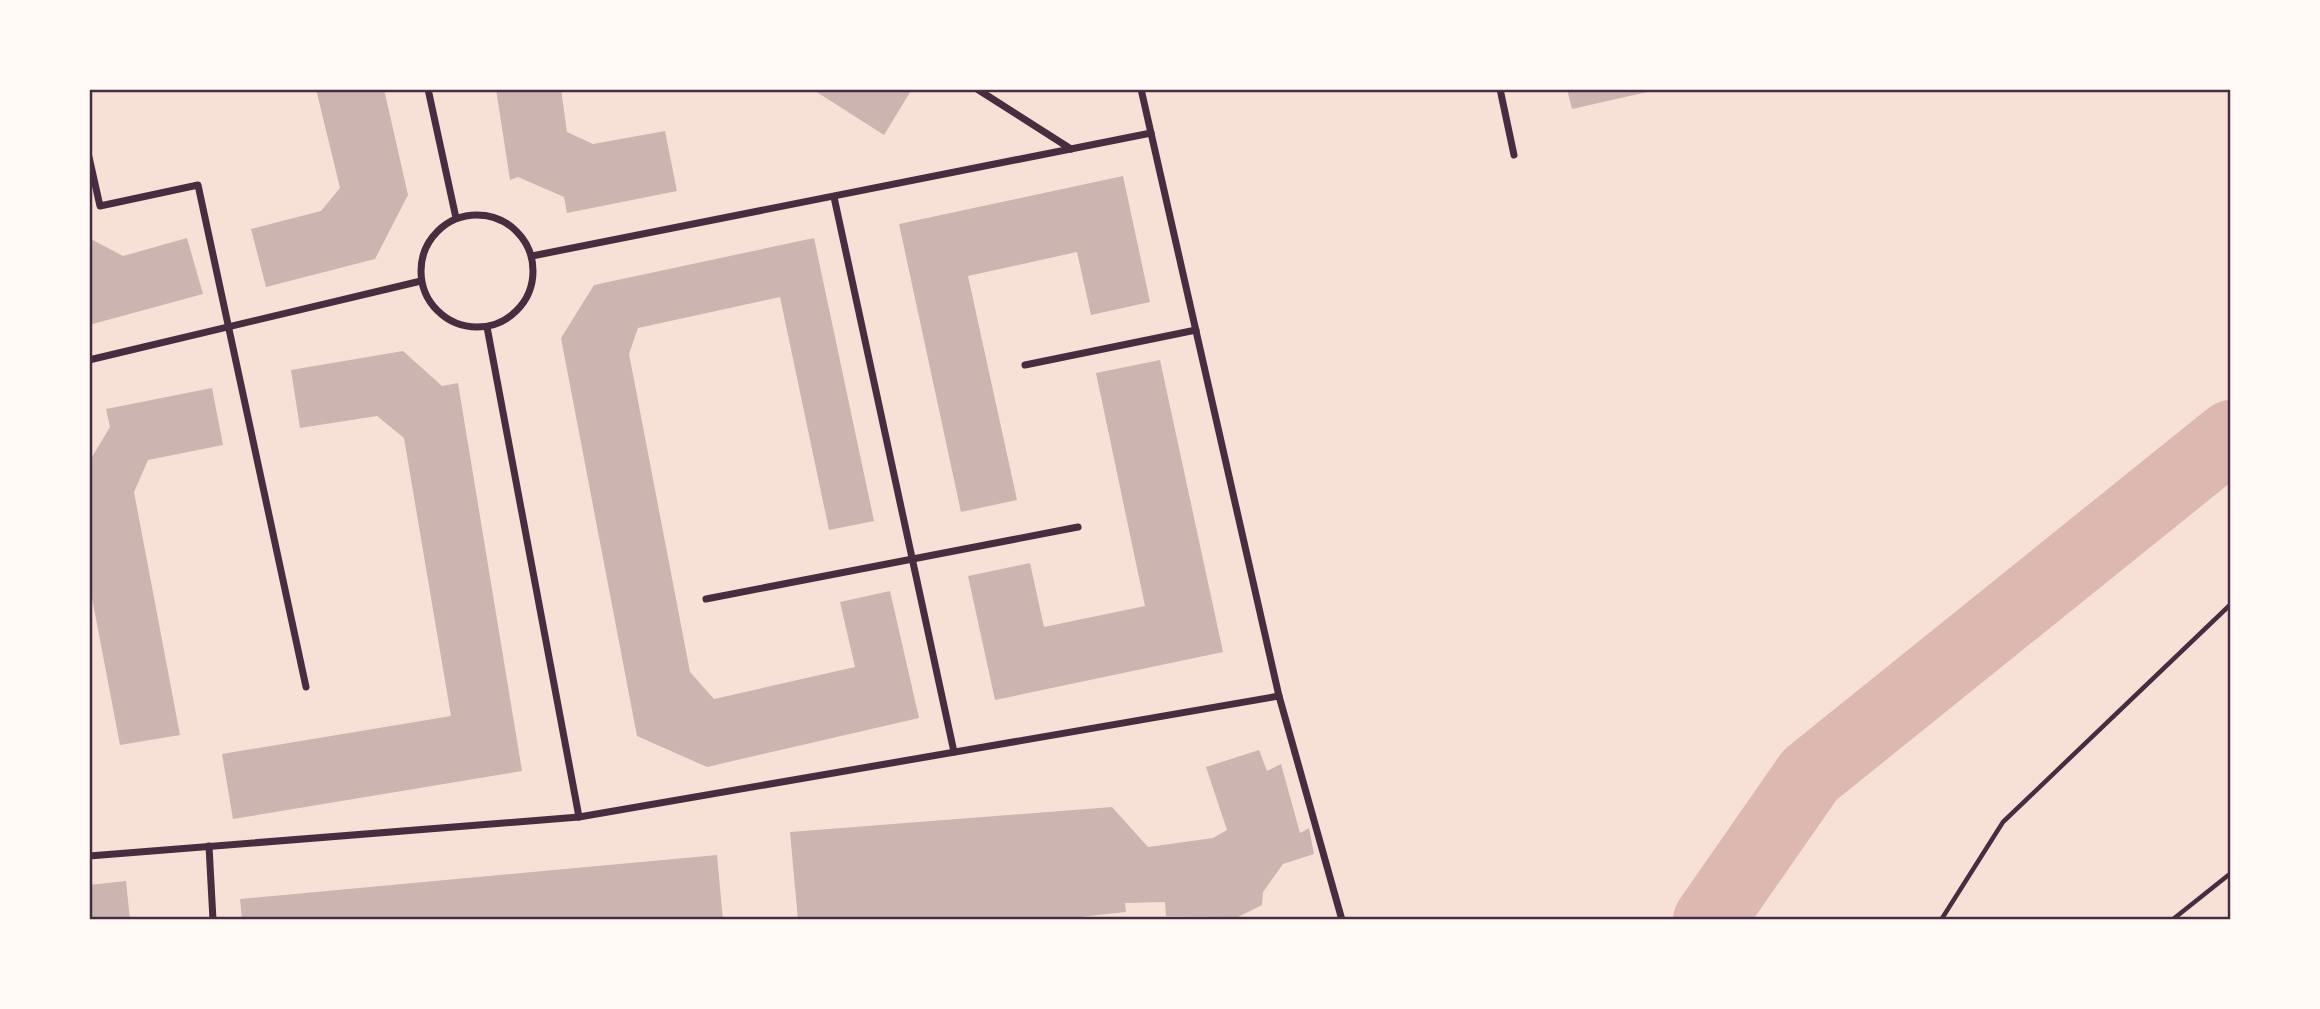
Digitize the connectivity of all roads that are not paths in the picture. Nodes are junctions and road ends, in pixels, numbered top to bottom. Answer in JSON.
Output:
{"nodes":[{"id":1,"x":428,"y":89,"type":"edge"},
{"id":2,"x":976,"y":89,"type":"edge"},
{"id":3,"x":1141,"y":89,"type":"edge"},
{"id":4,"x":1500,"y":89,"type":"edge"},
{"id":5,"x":1151,"y":133,"type":"junction"},
{"id":6,"x":1072,"y":149,"type":"junction"},
{"id":7,"x":1514,"y":155,"type":"dead end"},
{"id":8,"x":89,"y":158,"type":"edge"},
{"id":9,"x":834,"y":197,"type":"junction"},
{"id":10,"x":456,"y":218,"type":"junction"},
{"id":11,"x":531,"y":256,"type":"junction"},
{"id":12,"x":421,"y":281,"type":"junction"},
{"id":13,"x":229,"y":327,"type":"junction"},
{"id":14,"x":487,"y":327,"type":"junction"},
{"id":15,"x":1196,"y":330,"type":"junction"},
{"id":16,"x":89,"y":360,"type":"edge"},
{"id":17,"x":1025,"y":365,"type":"dead end"},
{"id":18,"x":1078,"y":527,"type":"dead end"},
{"id":19,"x":913,"y":559,"type":"junction"},
{"id":20,"x":706,"y":599,"type":"dead end"},
{"id":21,"x":306,"y":687,"type":"dead end"},
{"id":22,"x":1279,"y":696,"type":"junction"},
{"id":23,"x":954,"y":752,"type":"junction"},
{"id":24,"x":579,"y":817,"type":"junction"},
{"id":25,"x":209,"y":846,"type":"junction"},
{"id":26,"x":89,"y":856,"type":"edge"},
{"id":27,"x":213,"y":920,"type":"edge"},
{"id":28,"x":1342,"y":920,"type":"edge"}],
"edges":[{"from":1,"to":10,"type":"street"},
{"from":2,"to":6,"type":"street"},
{"from":3,"to":5,"type":"street"},
{"from":4,"to":7,"type":"street"},
{"from":5,"to":6,"type":"street"},
{"from":5,"to":15,"type":"street"},
{"from":6,"to":9,"type":"street"},
{"from":8,"to":13,"type":"street"},
{"from":9,"to":11,"type":"street"},
{"from":9,"to":19,"type":"street"},
{"from":10,"to":11,"type":"street"},
{"from":10,"to":12,"type":"street"},
{"from":11,"to":14,"type":"street"},
{"from":12,"to":13,"type":"street"},
{"from":12,"to":14,"type":"street"},
{"from":13,"to":16,"type":"street"},
{"from":13,"to":21,"type":"street"},
{"from":14,"to":24,"type":"street"},
{"from":15,"to":17,"type":"street"},
{"from":15,"to":22,"type":"street"},
{"from":18,"to":19,"type":"street"},
{"from":19,"to":20,"type":"street"},
{"from":19,"to":23,"type":"street"},
{"from":22,"to":23,"type":"street"},
{"from":22,"to":28,"type":"street"},
{"from":23,"to":24,"type":"street"},
{"from":24,"to":25,"type":"street"},
{"from":25,"to":26,"type":"street"},
{"from":25,"to":27,"type":"street"}]}
